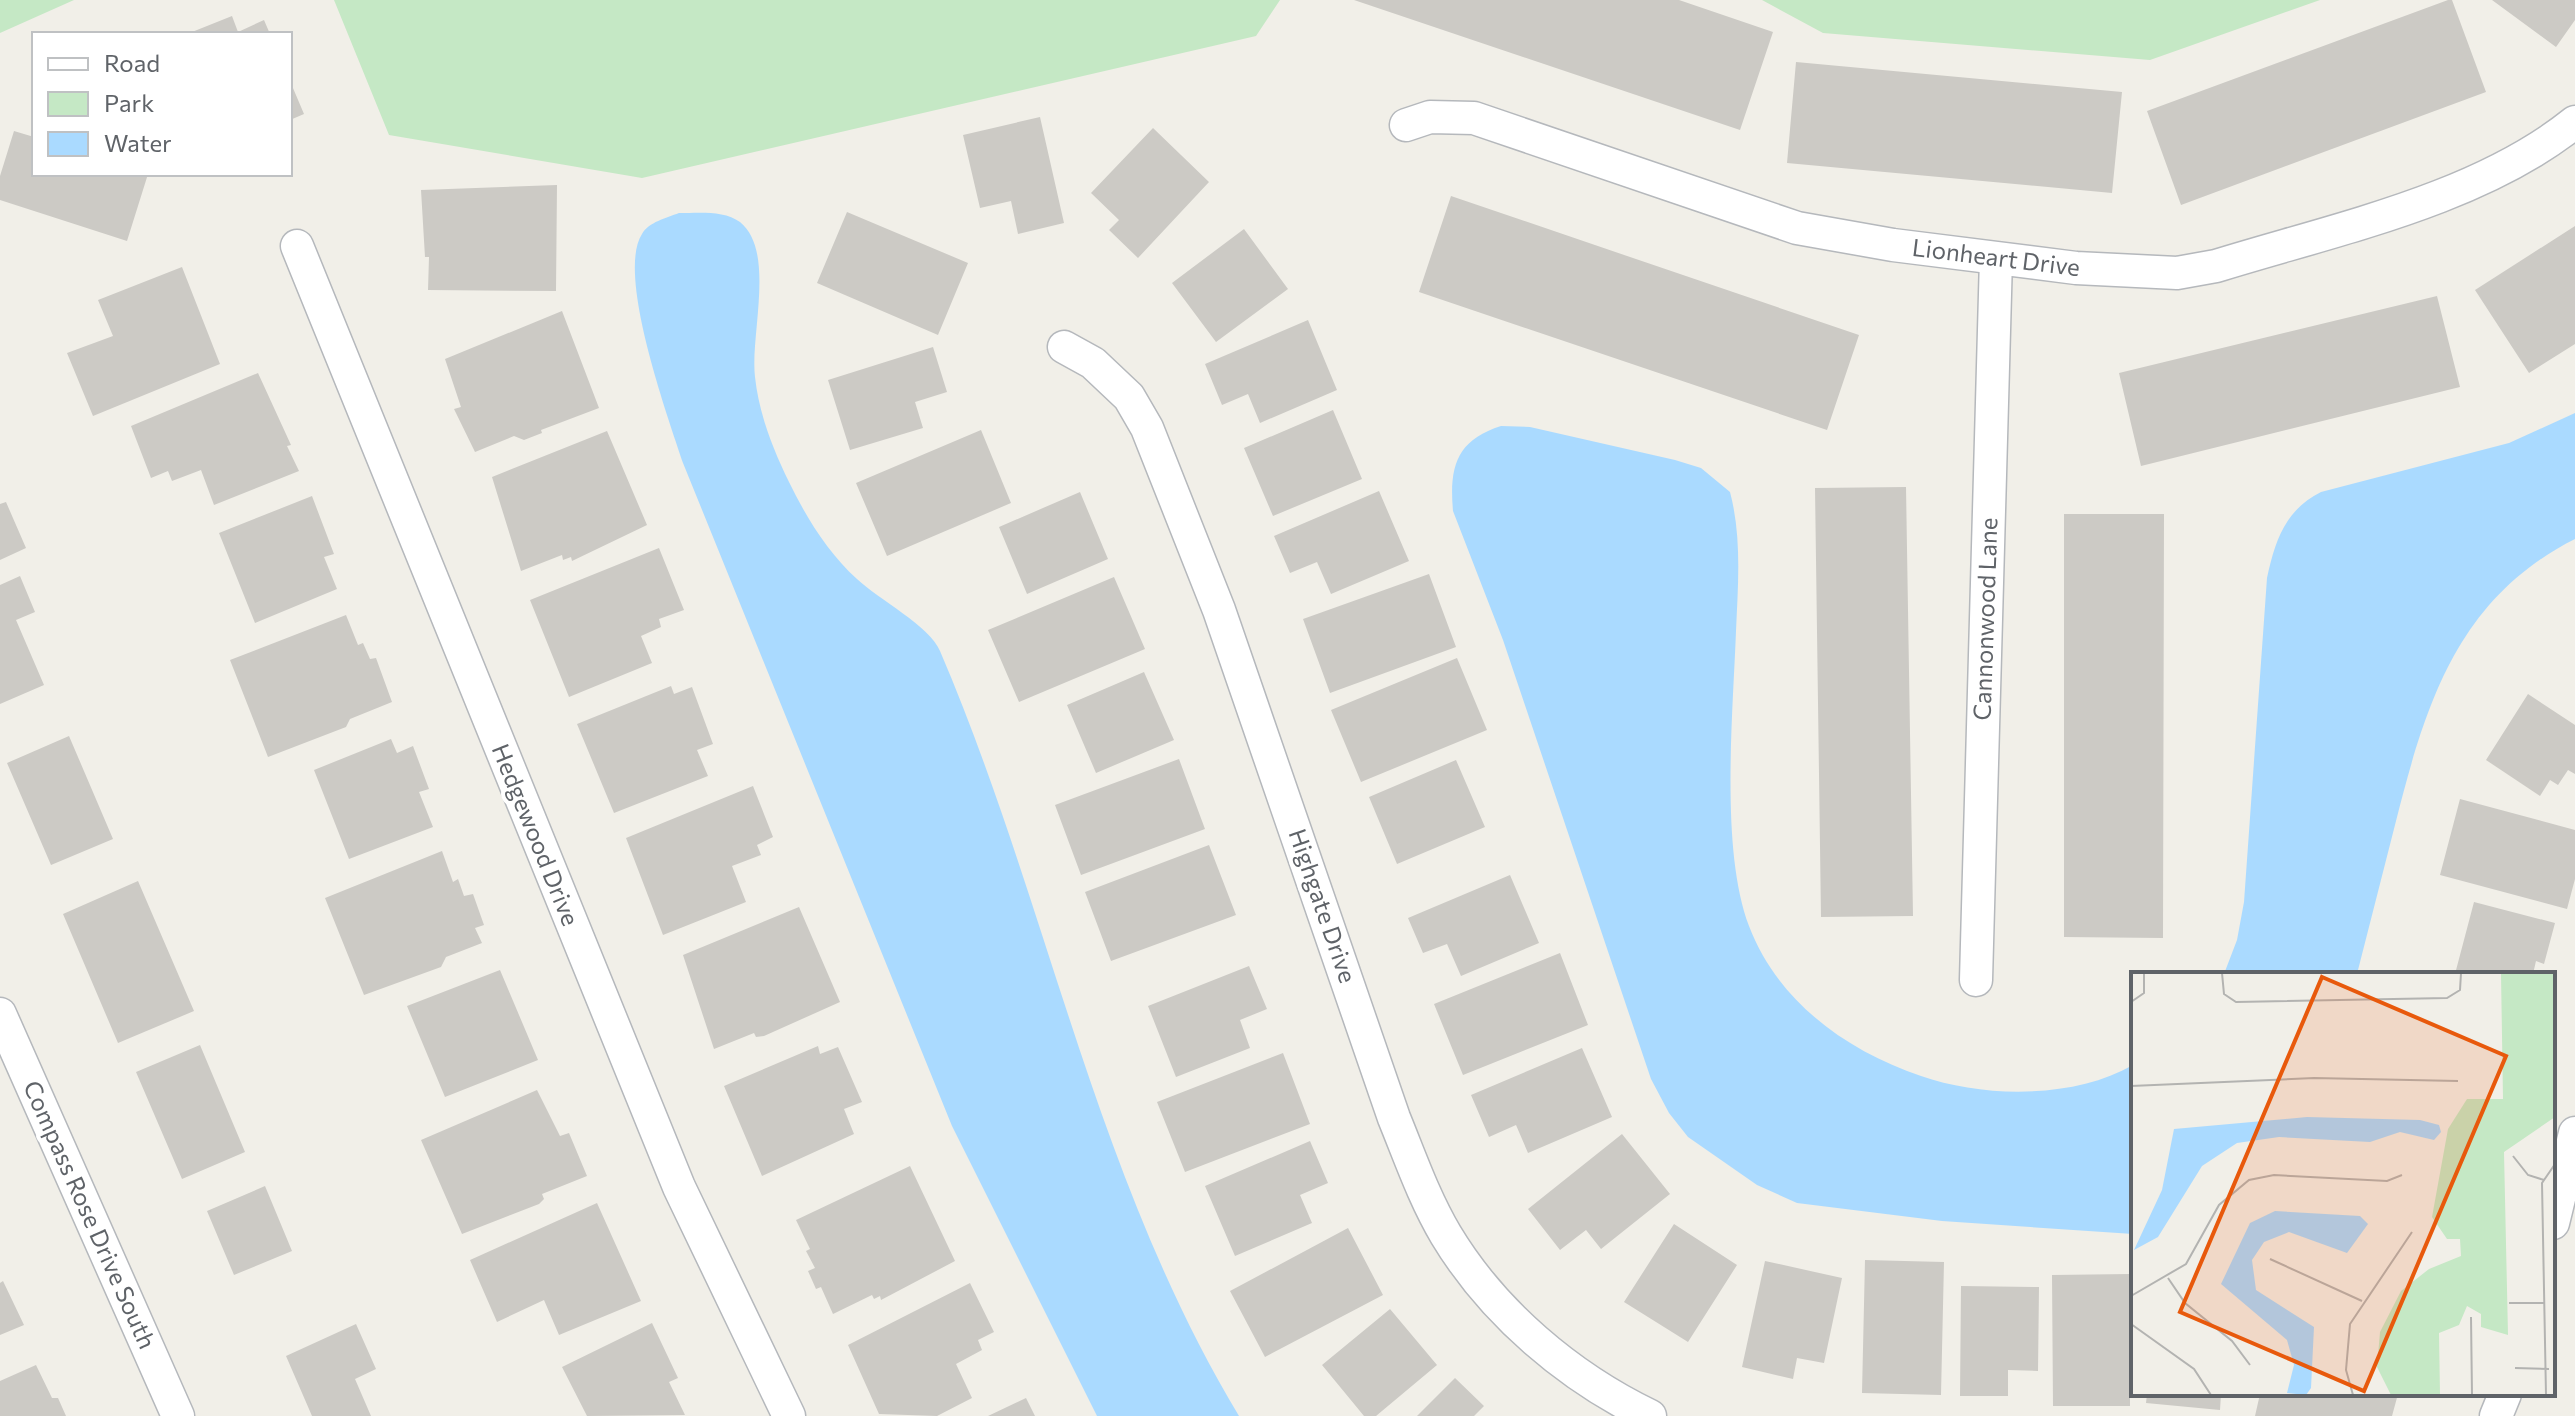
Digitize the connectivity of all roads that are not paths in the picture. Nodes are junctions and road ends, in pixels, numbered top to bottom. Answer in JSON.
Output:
{"nodes":[{"id":1,"x":2575,"y":122,"type":"edge"},
{"id":2,"x":1406,"y":125,"type":"dead end"},
{"id":3,"x":297,"y":246,"type":"dead end"},
{"id":4,"x":1996,"y":258,"type":"junction"},
{"id":5,"x":1064,"y":347,"type":"dead end"},
{"id":6,"x":1976,"y":980,"type":"dead end"},
{"id":7,"x":0,"y":1014,"type":"edge"},
{"id":8,"x":2575,"y":1133,"type":"edge"},
{"id":9,"x":2555,"y":1215,"type":"edge"},
{"id":10,"x":2504,"y":1396,"type":"edge"},
{"id":11,"x":178,"y":1416,"type":"edge"},
{"id":12,"x":789,"y":1416,"type":"edge"},
{"id":13,"x":1650,"y":1416,"type":"edge"},
{"id":14,"x":2496,"y":1416,"type":"edge"}],
"edges":[{"from":1,"to":4,"type":"street","name":"Lionheart Drive"},
{"from":2,"to":4,"type":"street","name":"Lionheart Drive"},
{"from":3,"to":12,"type":"street","name":"Hedgewood Drive"},
{"from":4,"to":6,"type":"street","name":"Cannonwood Lane"},
{"from":5,"to":13,"type":"street","name":"Highgate Drive"},
{"from":7,"to":11,"type":"street","name":"Compass Rose Drive South"},
{"from":8,"to":9,"type":"street"},
{"from":10,"to":14,"type":"street"}]}
